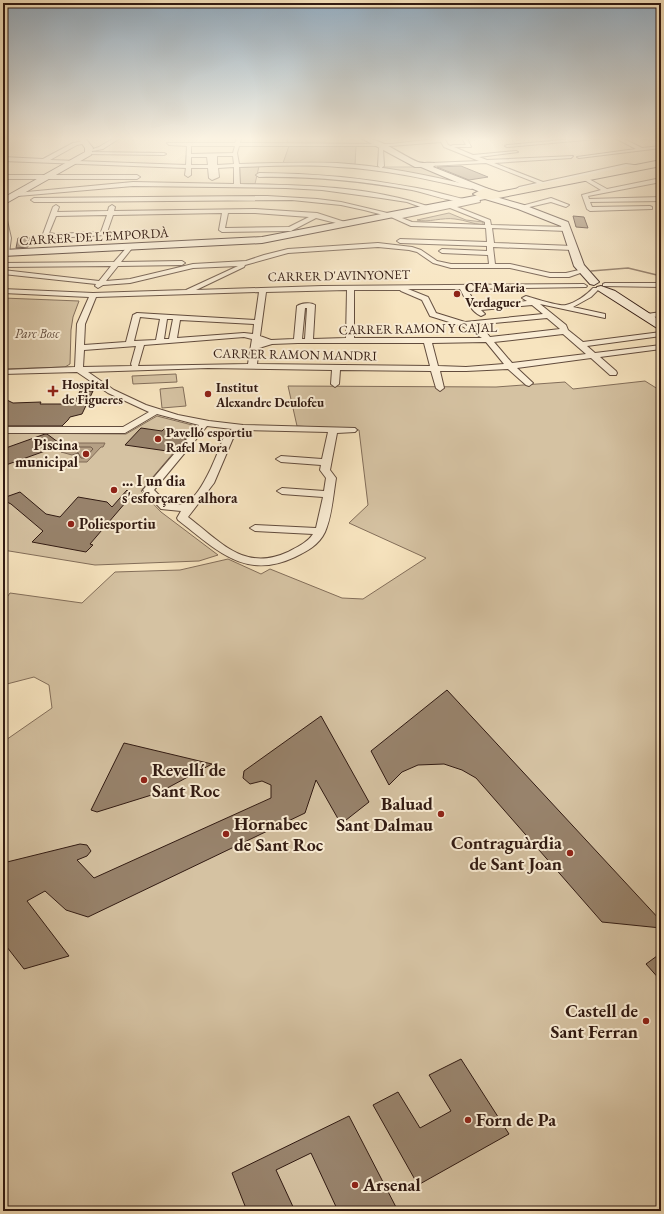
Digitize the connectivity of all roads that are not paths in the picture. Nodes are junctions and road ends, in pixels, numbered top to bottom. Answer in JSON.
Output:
{"nodes":[{"id":1,"x":22,"y":195,"type":"edge"},
{"id":2,"x":36,"y":195,"type":"edge"},
{"id":3,"x":61,"y":195,"type":"edge"},
{"id":4,"x":115,"y":195,"type":"edge"},
{"id":5,"x":186,"y":195,"type":"edge"},
{"id":6,"x":354,"y":195,"type":"edge"},
{"id":7,"x":367,"y":195,"type":"edge"},
{"id":8,"x":436,"y":195,"type":"edge"},
{"id":9,"x":493,"y":195,"type":"edge"},
{"id":10,"x":591,"y":195,"type":"edge"},
{"id":11,"x":484,"y":196,"type":"junction"},
{"id":12,"x":19,"y":197,"type":"junction"},
{"id":13,"x":185,"y":198,"type":"junction"},
{"id":14,"x":537,"y":198,"type":"dead end"},
{"id":15,"x":114,"y":199,"type":"junction"},
{"id":16,"x":640,"y":199,"type":"junction"},
{"id":17,"x":661,"y":199,"type":"edge"},
{"id":18,"x":5,"y":200,"type":"edge"},
{"id":19,"x":59,"y":200,"type":"junction"},
{"id":20,"x":587,"y":200,"type":"junction"},
{"id":21,"x":546,"y":201,"type":"junction"},
{"id":22,"x":452,"y":203,"type":"junction"},
{"id":23,"x":337,"y":204,"type":"junction"},
{"id":24,"x":566,"y":205,"type":"dead end"},
{"id":25,"x":426,"y":207,"type":"junction"},
{"id":26,"x":521,"y":207,"type":"junction"},
{"id":27,"x":329,"y":208,"type":"dead end"},
{"id":28,"x":225,"y":211,"type":"junction"},
{"id":29,"x":323,"y":211,"type":"dead end"},
{"id":30,"x":182,"y":212,"type":"junction"},
{"id":31,"x":111,"y":213,"type":"junction"},
{"id":32,"x":53,"y":214,"type":"junction"},
{"id":33,"x":3,"y":216,"type":"edge"},
{"id":34,"x":315,"y":216,"type":"junction"},
{"id":35,"x":392,"y":216,"type":"junction"},
{"id":36,"x":348,"y":224,"type":"junction"},
{"id":37,"x":411,"y":224,"type":"junction"},
{"id":38,"x":489,"y":227,"type":"junction"},
{"id":39,"x":568,"y":228,"type":"junction"},
{"id":40,"x":292,"y":230,"type":"junction"},
{"id":41,"x":442,"y":243,"type":"junction"},
{"id":42,"x":410,"y":245,"type":"junction"},
{"id":43,"x":491,"y":245,"type":"junction"},
{"id":44,"x":130,"y":247,"type":"junction"},
{"id":45,"x":573,"y":248,"type":"junction"},
{"id":46,"x":442,"y":252,"type":"junction"},
{"id":47,"x":491,"y":253,"type":"junction"},
{"id":48,"x":5,"y":257,"type":"edge"},
{"id":49,"x":258,"y":259,"type":"junction"},
{"id":50,"x":116,"y":264,"type":"junction"},
{"id":51,"x":247,"y":264,"type":"junction"},
{"id":52,"x":442,"y":264,"type":"junction"},
{"id":53,"x":492,"y":266,"type":"junction"},
{"id":54,"x":583,"y":271,"type":"junction"},
{"id":55,"x":3,"y":272,"type":"edge"},
{"id":56,"x":101,"y":283,"type":"junction"},
{"id":57,"x":596,"y":286,"type":"junction"},
{"id":58,"x":659,"y":286,"type":"edge"},
{"id":59,"x":351,"y":288,"type":"junction"},
{"id":60,"x":394,"y":288,"type":"junction"},
{"id":61,"x":463,"y":288,"type":"junction"},
{"id":62,"x":514,"y":288,"type":"junction"},
{"id":63,"x":263,"y":290,"type":"junction"},
{"id":64,"x":3,"y":291,"type":"edge"},
{"id":65,"x":186,"y":293,"type":"junction"},
{"id":66,"x":93,"y":296,"type":"junction"},
{"id":67,"x":530,"y":301,"type":"junction"},
{"id":68,"x":476,"y":308,"type":"junction"},
{"id":69,"x":567,"y":308,"type":"junction"},
{"id":70,"x":661,"y":314,"type":"edge"},
{"id":71,"x":164,"y":316,"type":"junction"},
{"id":72,"x":545,"y":316,"type":"junction"},
{"id":73,"x":602,"y":316,"type":"dead end"},
{"id":74,"x":647,"y":316,"type":"junction"},
{"id":75,"x":177,"y":317,"type":"junction"},
{"id":76,"x":259,"y":322,"type":"junction"},
{"id":77,"x":489,"y":322,"type":"junction"},
{"id":78,"x":465,"y":324,"type":"junction"},
{"id":79,"x":661,"y":326,"type":"edge"},
{"id":80,"x":565,"y":331,"type":"junction"},
{"id":81,"x":661,"y":334,"type":"edge"},
{"id":82,"x":255,"y":337,"type":"junction"},
{"id":83,"x":572,"y":338,"type":"junction"},
{"id":84,"x":427,"y":340,"type":"junction"},
{"id":85,"x":172,"y":341,"type":"junction"},
{"id":86,"x":298,"y":341,"type":"junction"},
{"id":87,"x":309,"y":341,"type":"junction"},
{"id":88,"x":350,"y":341,"type":"junction"},
{"id":89,"x":160,"y":342,"type":"junction"},
{"id":90,"x":270,"y":342,"type":"junction"},
{"id":91,"x":490,"y":343,"type":"junction"},
{"id":92,"x":130,"y":344,"type":"junction"},
{"id":93,"x":141,"y":344,"type":"junction"},
{"id":94,"x":581,"y":345,"type":"junction"},
{"id":95,"x":255,"y":347,"type":"junction"},
{"id":96,"x":661,"y":347,"type":"edge"},
{"id":97,"x":80,"y":348,"type":"junction"},
{"id":98,"x":592,"y":356,"type":"junction"},
{"id":99,"x":136,"y":364,"type":"dead end"},
{"id":100,"x":510,"y":366,"type":"junction"},
{"id":101,"x":252,"y":367,"type":"junction"},
{"id":102,"x":336,"y":368,"type":"junction"},
{"id":103,"x":434,"y":369,"type":"junction"},
{"id":104,"x":79,"y":370,"type":"junction"},
{"id":105,"x":3,"y":372,"type":"edge"},
{"id":106,"x":613,"y":373,"type":"dead end"},
{"id":107,"x":529,"y":383,"type":"dead end"},
{"id":108,"x":335,"y":384,"type":"dead end"},
{"id":109,"x":440,"y":388,"type":"dead end"},
{"id":110,"x":155,"y":412,"type":"junction"},
{"id":111,"x":204,"y":424,"type":"junction"},
{"id":112,"x":3,"y":430,"type":"edge"},
{"id":113,"x":226,"y":430,"type":"junction"},
{"id":114,"x":333,"y":430,"type":"junction"},
{"id":115,"x":352,"y":430,"type":"dead end"},
{"id":116,"x":282,"y":459,"type":"dead end"},
{"id":117,"x":327,"y":462,"type":"junction"},
{"id":118,"x":282,"y":491,"type":"dead end"},
{"id":119,"x":328,"y":494,"type":"junction"},
{"id":120,"x":192,"y":505,"type":"junction"},
{"id":121,"x":255,"y":528,"type":"dead end"},
{"id":122,"x":320,"y":531,"type":"junction"}],
"edges":[{"from":1,"to":12,"type":"main road"},
{"from":2,"to":12,"type":"street"},
{"from":3,"to":19,"type":"street"},
{"from":4,"to":15,"type":"street"},
{"from":5,"to":13,"type":"street"},
{"from":6,"to":23,"type":"street"},
{"from":7,"to":25,"type":"street"},
{"from":8,"to":22,"type":"street"},
{"from":9,"to":11,"type":"main road"},
{"from":10,"to":20,"type":"street"},
{"from":11,"to":22,"type":"main road","name":"CARRER DE L'EMPORDÀ"},
{"from":11,"to":22,"type":"street","name":"CARRER DE L'EMPORDÀ"},
{"from":11,"to":26,"type":"main road"},
{"from":12,"to":18,"type":"main road"},
{"from":12,"to":19,"type":"street"},
{"from":13,"to":15,"type":"street"},
{"from":13,"to":23,"type":"street"},
{"from":13,"to":30,"type":"street"},
{"from":14,"to":21,"type":"street"},
{"from":15,"to":19,"type":"street"},
{"from":15,"to":31,"type":"street"},
{"from":16,"to":17,"type":"street"},
{"from":16,"to":20,"type":"street"},
{"from":16,"to":20,"type":"street"},
{"from":19,"to":32,"type":"street"},
{"from":21,"to":24,"type":"street"},
{"from":21,"to":26,"type":"street"},
{"from":22,"to":25,"type":"main road","name":"CARRER DE L'EMPORDÀ"},
{"from":22,"to":35,"type":"street","name":"CARRER DE L'EMPORDÀ"},
{"from":22,"to":38,"type":"street"},
{"from":23,"to":27,"type":"street"},
{"from":23,"to":35,"type":"street"},
{"from":25,"to":35,"type":"main road","name":"CARRER DE L'EMPORDÀ"},
{"from":26,"to":39,"type":"main road"},
{"from":28,"to":30,"type":"street"},
{"from":28,"to":34,"type":"street"},
{"from":28,"to":40,"type":"street"},
{"from":29,"to":34,"type":"street"},
{"from":30,"to":31,"type":"street"},
{"from":31,"to":32,"type":"street"},
{"from":31,"to":32,"type":"street"},
{"from":33,"to":48,"type":"street"},
{"from":34,"to":36,"type":"street"},
{"from":34,"to":40,"type":"street"},
{"from":35,"to":36,"type":"main road","name":"CARRER DE L'EMPORDÀ"},
{"from":35,"to":37,"type":"street"},
{"from":36,"to":40,"type":"main road","name":"CARRER DE L'EMPORDÀ"},
{"from":37,"to":38,"type":"street"},
{"from":37,"to":42,"type":"street"},
{"from":38,"to":39,"type":"street"},
{"from":38,"to":43,"type":"street"},
{"from":39,"to":45,"type":"main road"},
{"from":40,"to":44,"type":"main road","name":"CARRER DE L'EMPORDÀ"},
{"from":41,"to":42,"type":"street"},
{"from":41,"to":43,"type":"street"},
{"from":41,"to":46,"type":"street"},
{"from":42,"to":49,"type":"street"},
{"from":42,"to":52,"type":"street"},
{"from":43,"to":45,"type":"street"},
{"from":43,"to":47,"type":"street"},
{"from":44,"to":48,"type":"main road","name":"CARRER DE L'EMPORDÀ"},
{"from":44,"to":50,"type":"street"},
{"from":45,"to":54,"type":"main road"},
{"from":46,"to":47,"type":"street"},
{"from":46,"to":52,"type":"street"},
{"from":47,"to":53,"type":"street"},
{"from":48,"to":50,"type":"street"},
{"from":49,"to":50,"type":"street"},
{"from":49,"to":51,"type":"street"},
{"from":50,"to":56,"type":"street"},
{"from":51,"to":56,"type":"street"},
{"from":51,"to":65,"type":"street"},
{"from":52,"to":53,"type":"street"},
{"from":53,"to":54,"type":"street"},
{"from":54,"to":57,"type":"main road"},
{"from":55,"to":56,"type":"street"},
{"from":56,"to":66,"type":"street"},
{"from":57,"to":58,"type":"street","name":"CARRER D'AVINYONET"},
{"from":57,"to":62,"type":"street","name":"CARRER D'AVINYONET"},
{"from":57,"to":69,"type":"street"},
{"from":57,"to":74,"type":"main road"},
{"from":59,"to":60,"type":"street","name":"CARRER D'AVINYONET"},
{"from":59,"to":63,"type":"street","name":"CARRER D'AVINYONET"},
{"from":59,"to":88,"type":"street"},
{"from":60,"to":61,"type":"street","name":"CARRER D'AVINYONET"},
{"from":60,"to":78,"type":"street"},
{"from":61,"to":62,"type":"street","name":"CARRER D'AVINYONET"},
{"from":61,"to":68,"type":"street"},
{"from":62,"to":67,"type":"street"},
{"from":63,"to":65,"type":"street","name":"CARRER D'AVINYONET"},
{"from":63,"to":76,"type":"street"},
{"from":64,"to":66,"type":"street","name":"CARRER D'AVINYONET"},
{"from":65,"to":66,"type":"street","name":"CARRER D'AVINYONET"},
{"from":66,"to":97,"type":"street"},
{"from":67,"to":68,"type":"street"},
{"from":67,"to":69,"type":"street"},
{"from":67,"to":72,"type":"street"},
{"from":67,"to":80,"type":"street"},
{"from":68,"to":77,"type":"street"},
{"from":69,"to":73,"type":"street"},
{"from":70,"to":74,"type":"street"},
{"from":71,"to":75,"type":"street"},
{"from":71,"to":89,"type":"street"},
{"from":71,"to":92,"type":"street"},
{"from":72,"to":77,"type":"street"},
{"from":72,"to":80,"type":"street"},
{"from":74,"to":79,"type":"main road"},
{"from":75,"to":76,"type":"street"},
{"from":75,"to":85,"type":"street"},
{"from":76,"to":82,"type":"street"},
{"from":77,"to":78,"type":"street"},
{"from":78,"to":91,"type":"street"},
{"from":80,"to":83,"type":"street"},
{"from":80,"to":91,"type":"street","name":"CARRER RAMON Y CAJAL"},
{"from":81,"to":94,"type":"street"},
{"from":82,"to":85,"type":"street","name":"CARRER RAMON Y CAJAL"},
{"from":82,"to":90,"type":"street","name":"CARRER RAMON Y CAJAL"},
{"from":82,"to":95,"type":"street"},
{"from":83,"to":91,"type":"street","name":"CARRER RAMON Y CAJAL"},
{"from":83,"to":94,"type":"street"},
{"from":84,"to":88,"type":"street","name":"CARRER RAMON Y CAJAL"},
{"from":84,"to":91,"type":"street","name":"CARRER RAMON Y CAJAL"},
{"from":84,"to":103,"type":"street"},
{"from":85,"to":89,"type":"street","name":"CARRER RAMON Y CAJAL"},
{"from":86,"to":87,"type":"street","name":"CARRER RAMON Y CAJAL"},
{"from":86,"to":87,"type":"street"},
{"from":86,"to":90,"type":"street","name":"CARRER RAMON Y CAJAL"},
{"from":87,"to":88,"type":"street","name":"CARRER RAMON Y CAJAL"},
{"from":89,"to":93,"type":"street","name":"CARRER RAMON Y CAJAL"},
{"from":90,"to":95,"type":"street","name":"CARRER RAMON Y CAJAL"},
{"from":91,"to":100,"type":"street"},
{"from":92,"to":93,"type":"street","name":"CARRER RAMON Y CAJAL"},
{"from":92,"to":97,"type":"street","name":"CARRER RAMON Y CAJAL"},
{"from":93,"to":99,"type":"street"},
{"from":94,"to":98,"type":"street"},
{"from":95,"to":101,"type":"street"},
{"from":96,"to":98,"type":"street","name":"CARRER RAMON MANDRI"},
{"from":97,"to":104,"type":"street"},
{"from":98,"to":100,"type":"street","name":"CARRER RAMON MANDRI"},
{"from":98,"to":106,"type":"street"},
{"from":100,"to":103,"type":"street","name":"CARRER RAMON MANDRI"},
{"from":100,"to":107,"type":"street"},
{"from":101,"to":102,"type":"street","name":"CARRER RAMON MANDRI"},
{"from":101,"to":104,"type":"street","name":"CARRER RAMON MANDRI"},
{"from":102,"to":103,"type":"street","name":"CARRER RAMON MANDRI"},
{"from":102,"to":108,"type":"street"},
{"from":103,"to":109,"type":"street"},
{"from":104,"to":105,"type":"street","name":"CARRER RAMON MANDRI"},
{"from":104,"to":110,"type":"street"},
{"from":110,"to":111,"type":"street"},
{"from":110,"to":112,"type":"street"},
{"from":111,"to":113,"type":"street"},
{"from":111,"to":120,"type":"street"},
{"from":113,"to":114,"type":"street"},
{"from":113,"to":120,"type":"street"},
{"from":114,"to":115,"type":"street"},
{"from":114,"to":117,"type":"street"},
{"from":116,"to":117,"type":"street"},
{"from":117,"to":119,"type":"street"},
{"from":118,"to":119,"type":"street"},
{"from":119,"to":122,"type":"street"},
{"from":120,"to":122,"type":"street"},
{"from":121,"to":122,"type":"street"}]}
